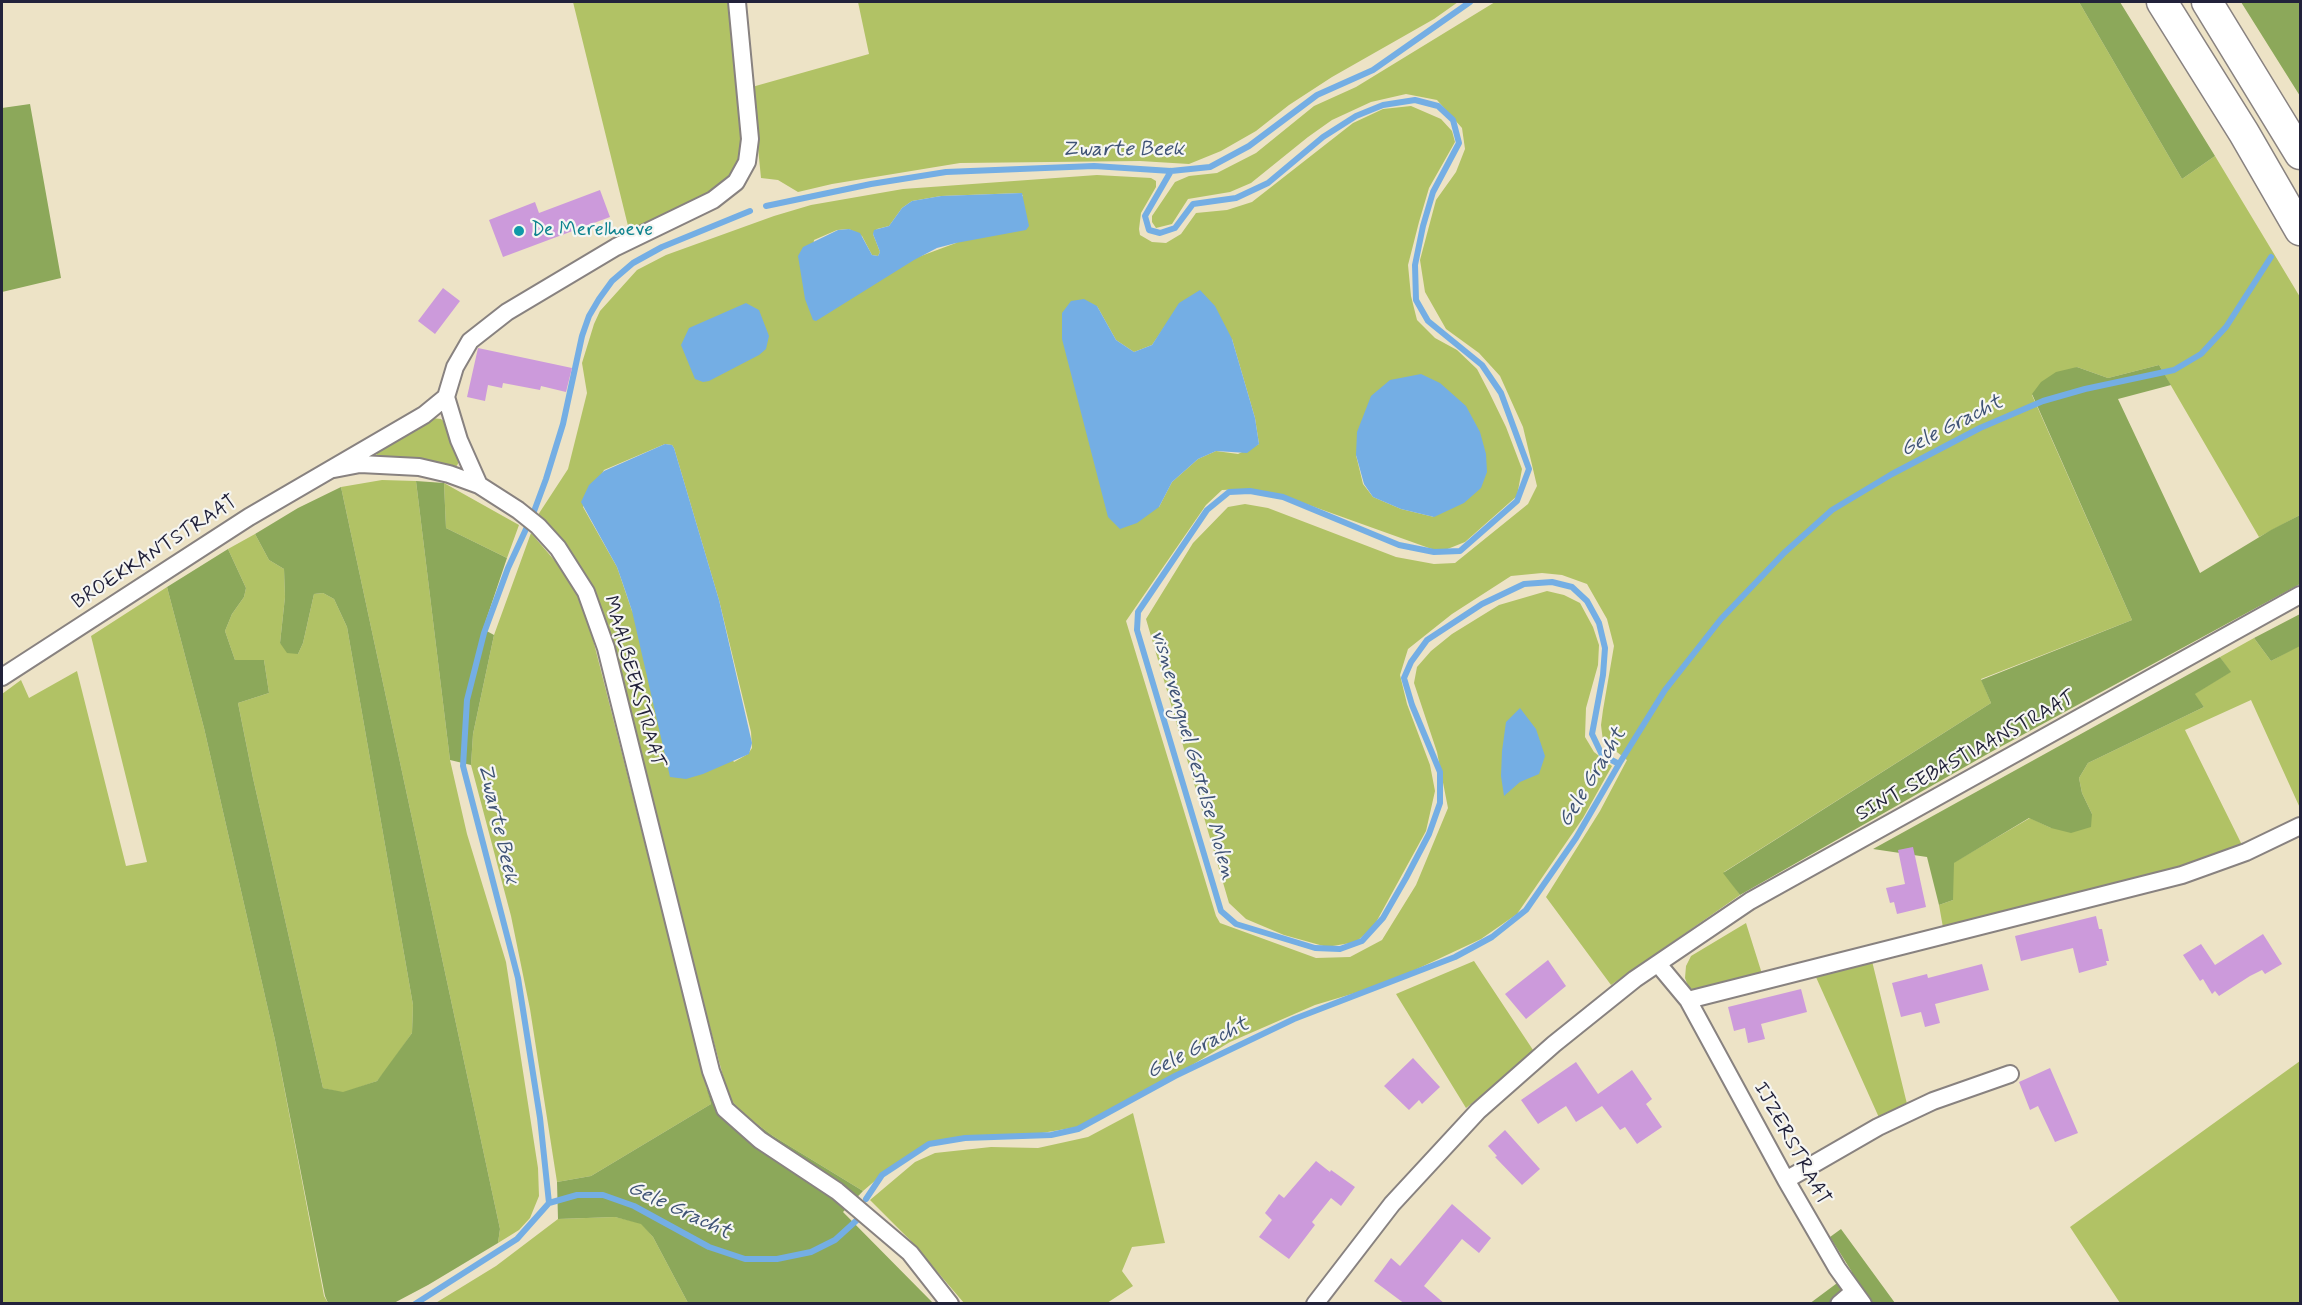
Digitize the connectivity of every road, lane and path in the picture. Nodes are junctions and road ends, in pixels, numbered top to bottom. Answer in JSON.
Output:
{"nodes":[{"id":1,"x":737,"y":2,"type":"edge"},
{"id":2,"x":2162,"y":2,"type":"edge"},
{"id":3,"x":2207,"y":2,"type":"edge"},
{"id":4,"x":2301,"y":154,"type":"edge"},
{"id":5,"x":2301,"y":230,"type":"edge"},
{"id":6,"x":446,"y":397,"type":"junction"},
{"id":7,"x":334,"y":469,"type":"junction"},
{"id":8,"x":479,"y":485,"type":"junction"},
{"id":9,"x":2301,"y":595,"type":"edge"},
{"id":10,"x":2,"y":677,"type":"edge"},
{"id":11,"x":2301,"y":826,"type":"edge"},
{"id":12,"x":1658,"y":964,"type":"junction"},
{"id":13,"x":1688,"y":1000,"type":"junction"},
{"id":14,"x":2010,"y":1074,"type":"dead end"},
{"id":15,"x":1786,"y":1180,"type":"junction"},
{"id":16,"x":1858,"y":1298,"type":"edge"},
{"id":17,"x":950,"y":1304,"type":"edge"},
{"id":18,"x":1315,"y":1304,"type":"edge"},
{"id":19,"x":1839,"y":1304,"type":"edge"}],
"edges":[{"from":1,"to":6,"type":"street"},
{"from":2,"to":5,"type":"highway"},
{"from":3,"to":4,"type":"highway"},
{"from":6,"to":7,"type":"street","name":"BROEKKANTSTRAAT"},
{"from":6,"to":8,"type":"street"},
{"from":7,"to":8,"type":"street","name":"BROEKKANTSTRAAT"},
{"from":7,"to":10,"type":"street","name":"BROEKKANTSTRAAT"},
{"from":8,"to":17,"type":"street","name":"MAALBEEKSTRAAT"},
{"from":9,"to":12,"type":"street","name":"SINT-SEBASTIAANSTRAAT"},
{"from":11,"to":13,"type":"street"},
{"from":12,"to":13,"type":"street"},
{"from":12,"to":18,"type":"street","name":"SINT-SEBASTIAANSTRAAT"},
{"from":13,"to":15,"type":"street","name":"IJZERSTRAAT"},
{"from":14,"to":15,"type":"street"},
{"from":15,"to":16,"type":"street","name":"IJZERSTRAAT"},
{"from":16,"to":19,"type":"street"}]}
